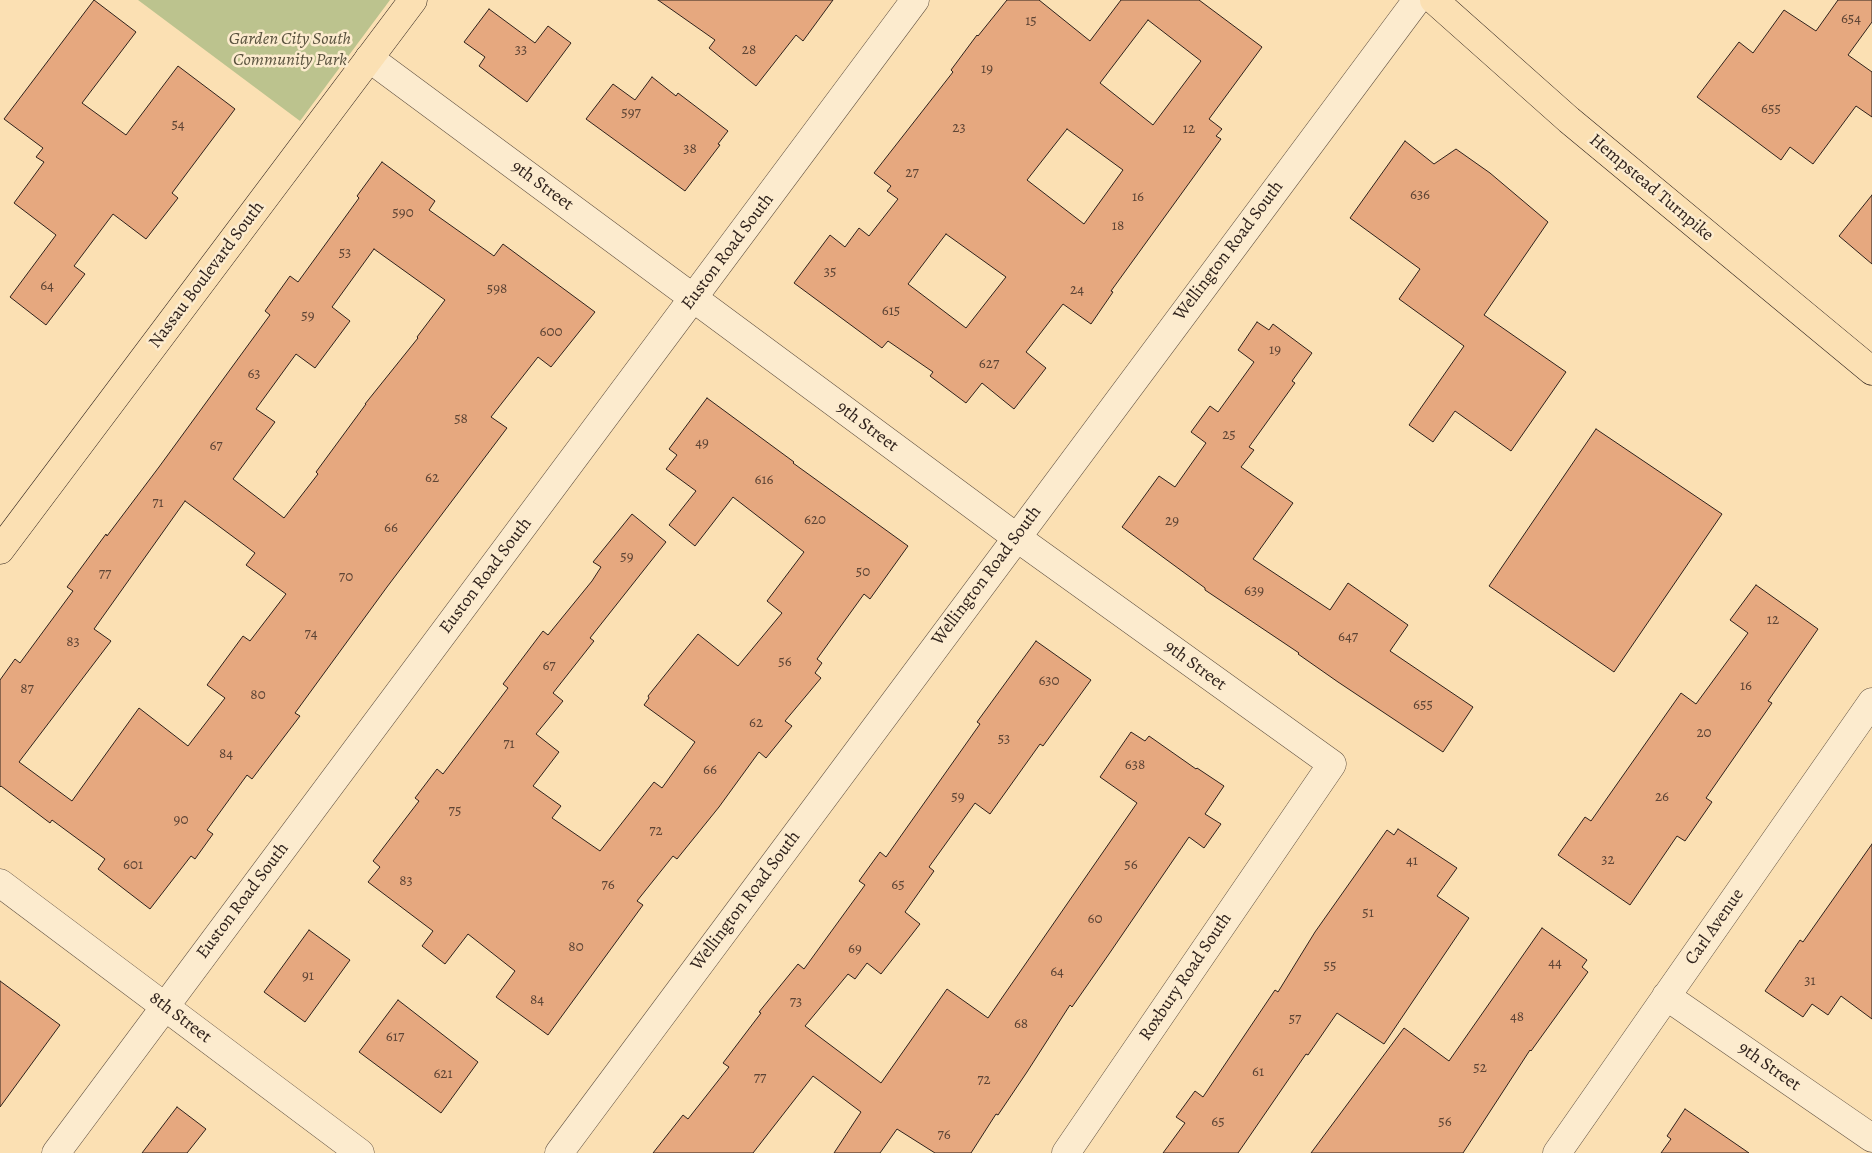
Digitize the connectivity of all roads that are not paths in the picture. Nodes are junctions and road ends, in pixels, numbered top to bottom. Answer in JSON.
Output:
{"nodes":[{"id":1,"x":413,"y":0,"type":"edge"},
{"id":2,"x":915,"y":0,"type":"edge"},
{"id":3,"x":1417,"y":0,"type":"edge"},
{"id":4,"x":1434,"y":0,"type":"edge"},
{"id":5,"x":369,"y":58,"type":"junction"},
{"id":6,"x":694,"y":298,"type":"junction"},
{"id":7,"x":1872,"y":371,"type":"edge"},
{"id":8,"x":1016,"y":538,"type":"junction"},
{"id":9,"x":0,"y":550,"type":"edge"},
{"id":10,"x":1872,"y":702,"type":"edge"},
{"id":11,"x":1306,"y":802,"type":"joint"},
{"id":12,"x":0,"y":883,"type":"edge"},
{"id":13,"x":1666,"y":996,"type":"junction"},
{"id":14,"x":165,"y":1007,"type":"junction"},
{"id":15,"x":1872,"y":1138,"type":"edge"},
{"id":16,"x":56,"y":1153,"type":"edge"},
{"id":17,"x":360,"y":1153,"type":"edge"},
{"id":18,"x":559,"y":1153,"type":"edge"},
{"id":19,"x":1066,"y":1153,"type":"edge"},
{"id":20,"x":1558,"y":1153,"type":"edge"}],
"edges":[{"from":1,"to":5,"type":"main road","name":"Nassau Boulevard South"},
{"from":2,"to":6,"type":"street","name":"Euston Road South"},
{"from":3,"to":8,"type":"street","name":"Wellington Road South"},
{"from":4,"to":7,"type":"main road","name":"Hempstead Turnpike"},
{"from":5,"to":6,"type":"street","name":"9th Street"},
{"from":5,"to":9,"type":"main road","name":"Nassau Boulevard South"},
{"from":6,"to":8,"type":"street","name":"9th Street"},
{"from":6,"to":14,"type":"street","name":"Euston Road South"},
{"from":8,"to":11,"type":"street","name":"9th Street"},
{"from":8,"to":18,"type":"street","name":"Wellington Road South"},
{"from":10,"to":13,"type":"street","name":"Carl Avenue"},
{"from":11,"to":19,"type":"street","name":"Roxbury Road South"},
{"from":12,"to":14,"type":"street","name":"8th Street"},
{"from":13,"to":15,"type":"street","name":"9th Street"},
{"from":13,"to":20,"type":"street","name":"Carl Avenue"},
{"from":14,"to":16,"type":"street","name":"Euston Road South"},
{"from":14,"to":17,"type":"street","name":"8th Street"}]}
